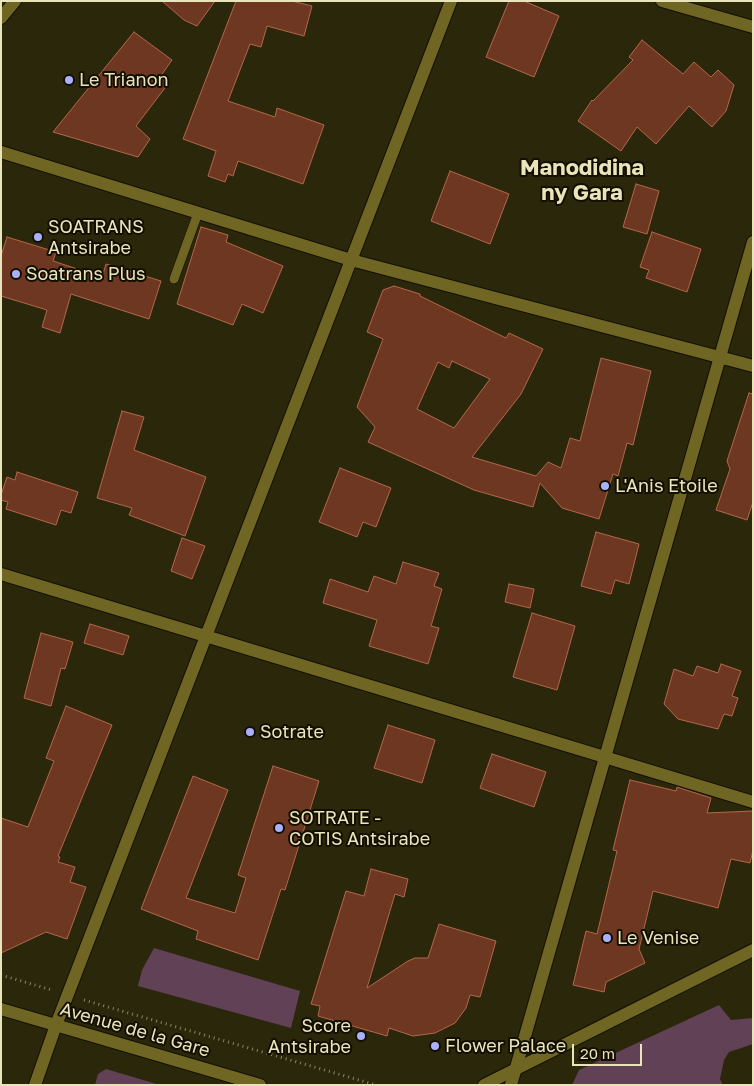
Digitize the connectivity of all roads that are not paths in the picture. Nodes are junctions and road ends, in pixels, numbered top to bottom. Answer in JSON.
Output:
{"nodes":[{"id":1,"x":14,"y":1,"type":"edge"},
{"id":2,"x":451,"y":1,"type":"edge"},
{"id":3,"x":662,"y":1,"type":"edge"},
{"id":4,"x":1,"y":18,"type":"edge"},
{"id":5,"x":753,"y":27,"type":"edge"},
{"id":6,"x":1,"y":152,"type":"edge"},
{"id":7,"x":198,"y":213,"type":"junction"},
{"id":8,"x":753,"y":242,"type":"edge"},
{"id":9,"x":351,"y":260,"type":"junction"},
{"id":10,"x":174,"y":279,"type":"dead end"},
{"id":11,"x":720,"y":356,"type":"junction"},
{"id":12,"x":753,"y":366,"type":"edge"},
{"id":13,"x":1,"y":574,"type":"edge"},
{"id":14,"x":206,"y":638,"type":"junction"},
{"id":15,"x":606,"y":758,"type":"junction"},
{"id":16,"x":753,"y":802,"type":"edge"},
{"id":17,"x":753,"y":950,"type":"edge"},
{"id":18,"x":1,"y":1008,"type":"edge"},
{"id":19,"x":56,"y":1025,"type":"junction"},
{"id":20,"x":516,"y":1069,"type":"junction"},
{"id":21,"x":36,"y":1085,"type":"edge"},
{"id":22,"x":260,"y":1085,"type":"edge"},
{"id":23,"x":484,"y":1085,"type":"edge"},
{"id":24,"x":511,"y":1085,"type":"edge"}],
"edges":[{"from":1,"to":4,"type":"street"},
{"from":2,"to":9,"type":"street"},
{"from":3,"to":5,"type":"street"},
{"from":6,"to":7,"type":"street"},
{"from":7,"to":9,"type":"street"},
{"from":7,"to":10,"type":"lane"},
{"from":8,"to":11,"type":"street"},
{"from":9,"to":11,"type":"street"},
{"from":9,"to":14,"type":"street"},
{"from":11,"to":12,"type":"street"},
{"from":11,"to":15,"type":"street"},
{"from":13,"to":14,"type":"street"},
{"from":14,"to":15,"type":"street"},
{"from":14,"to":19,"type":"street"},
{"from":15,"to":16,"type":"street"},
{"from":15,"to":20,"type":"street"},
{"from":17,"to":20,"type":"street"},
{"from":18,"to":19,"type":"street","name":"Avenue de la Gare"},
{"from":19,"to":21,"type":"street"},
{"from":19,"to":22,"type":"street","name":"Avenue de la Gare"},
{"from":20,"to":23,"type":"street"},
{"from":20,"to":24,"type":"street"}]}
